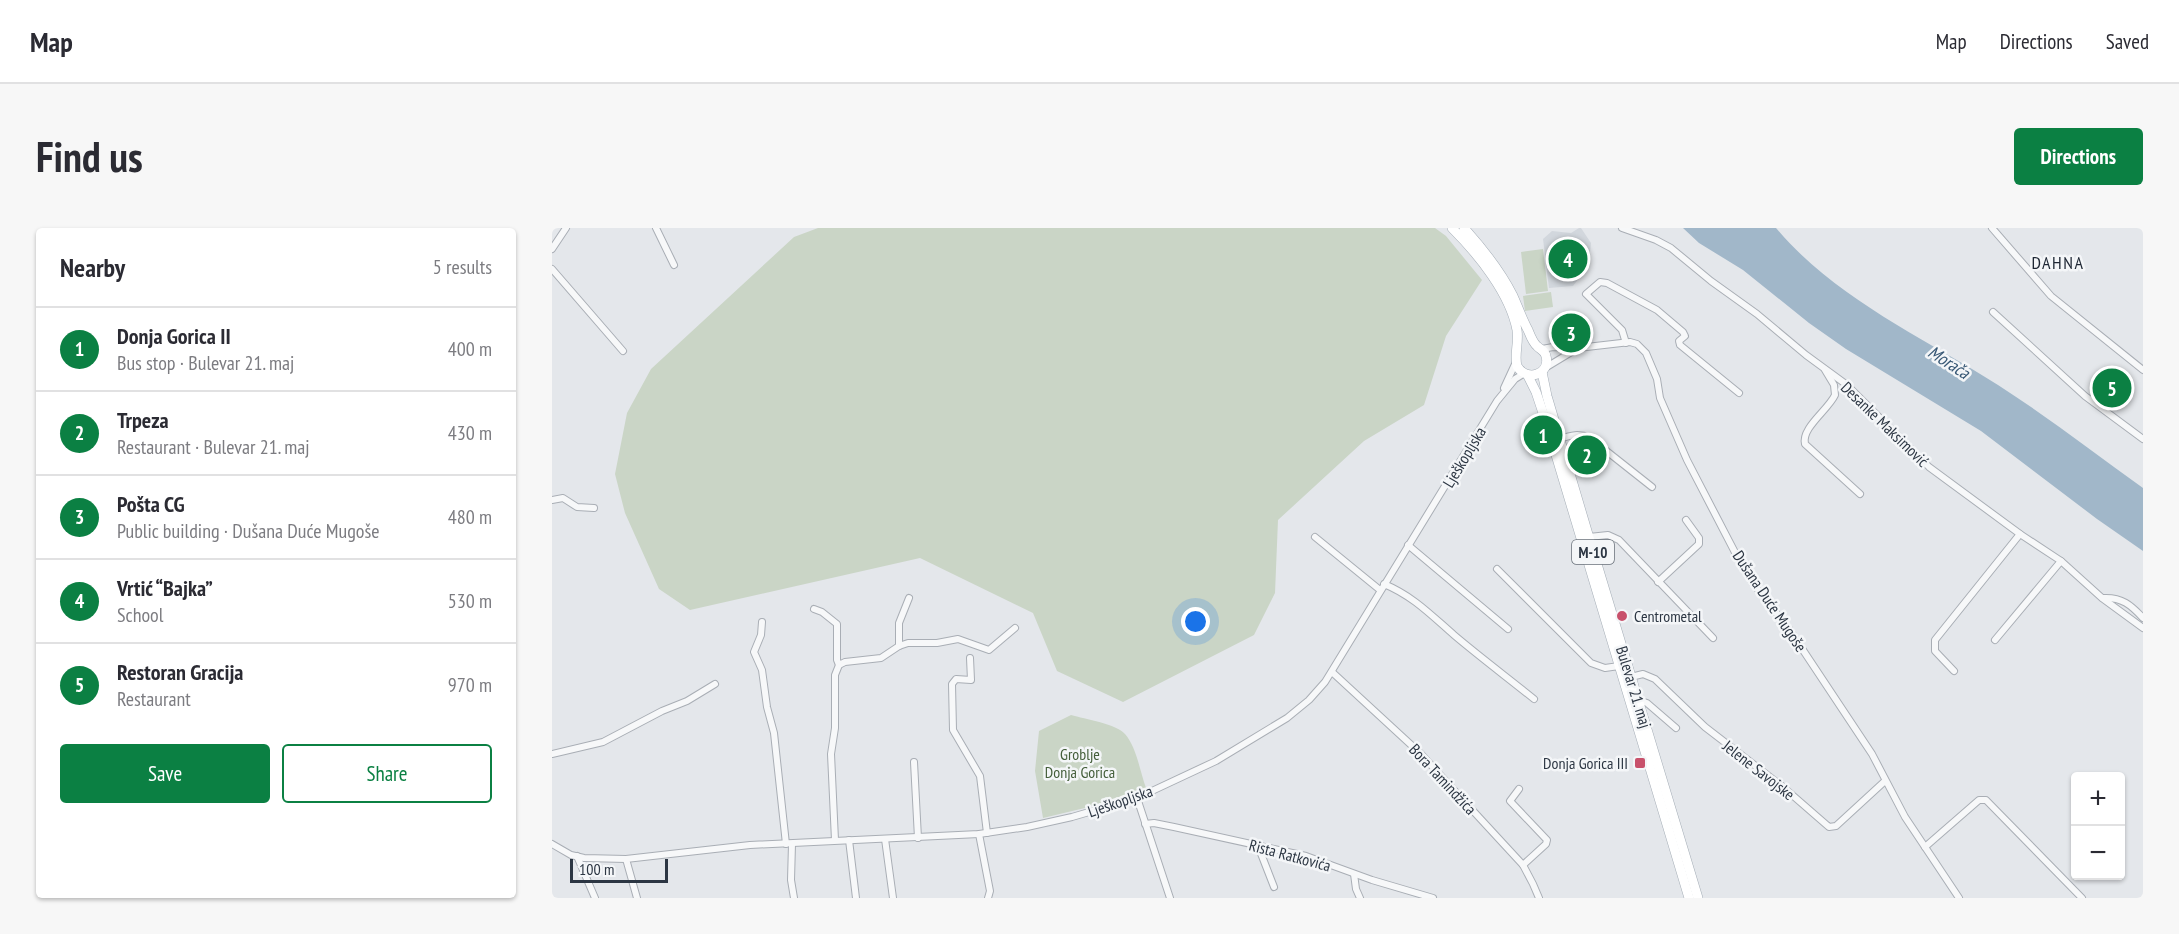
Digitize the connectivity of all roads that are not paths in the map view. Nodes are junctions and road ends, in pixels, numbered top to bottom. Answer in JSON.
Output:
{"nodes":[{"id":1,"x":566,"y":228,"type":"edge"},
{"id":2,"x":656,"y":228,"type":"edge"},
{"id":3,"x":1452,"y":228,"type":"edge"},
{"id":4,"x":1622,"y":228,"type":"edge"},
{"id":5,"x":1992,"y":228,"type":"edge"},
{"id":6,"x":1468,"y":229,"type":"edge"},
{"id":7,"x":552,"y":249,"type":"edge"},
{"id":8,"x":674,"y":265,"type":"dead end"},
{"id":9,"x":552,"y":269,"type":"edge"},
{"id":10,"x":1993,"y":312,"type":"dead end"},
{"id":11,"x":1626,"y":342,"type":"junction"},
{"id":12,"x":1539,"y":347,"type":"junction"},
{"id":13,"x":1578,"y":348,"type":"junction"},
{"id":14,"x":623,"y":351,"type":"dead end"},
{"id":15,"x":1517,"y":357,"type":"junction"},
{"id":16,"x":1825,"y":369,"type":"junction"},
{"id":17,"x":1544,"y":370,"type":"junction"},
{"id":18,"x":2143,"y":370,"type":"edge"},
{"id":19,"x":1526,"y":375,"type":"junction"},
{"id":20,"x":1738,"y":393,"type":"dead end"},
{"id":21,"x":1501,"y":394,"type":"junction"},
{"id":22,"x":1560,"y":439,"type":"junction"},
{"id":23,"x":2143,"y":439,"type":"edge"},
{"id":24,"x":1652,"y":488,"type":"dead end"},
{"id":25,"x":1860,"y":494,"type":"dead end"},
{"id":26,"x":552,"y":500,"type":"edge"},
{"id":27,"x":594,"y":508,"type":"dead end"},
{"id":28,"x":1686,"y":520,"type":"dead end"},
{"id":29,"x":2020,"y":534,"type":"junction"},
{"id":30,"x":1315,"y":537,"type":"dead end"},
{"id":31,"x":1589,"y":537,"type":"junction"},
{"id":32,"x":1408,"y":545,"type":"junction"},
{"id":33,"x":2061,"y":561,"type":"junction"},
{"id":34,"x":1497,"y":569,"type":"dead end"},
{"id":35,"x":1658,"y":582,"type":"junction"},
{"id":36,"x":1382,"y":587,"type":"junction"},
{"id":37,"x":909,"y":598,"type":"dead end"},
{"id":38,"x":2102,"y":598,"type":"junction"},
{"id":39,"x":814,"y":609,"type":"dead end"},
{"id":40,"x":2143,"y":618,"type":"edge"},
{"id":41,"x":762,"y":622,"type":"dead end"},
{"id":42,"x":1015,"y":628,"type":"dead end"},
{"id":43,"x":2143,"y":628,"type":"edge"},
{"id":44,"x":1508,"y":629,"type":"dead end"},
{"id":45,"x":1713,"y":638,"type":"dead end"},
{"id":46,"x":1995,"y":640,"type":"dead end"},
{"id":47,"x":898,"y":646,"type":"junction"},
{"id":48,"x":970,"y":658,"type":"dead end"},
{"id":49,"x":839,"y":665,"type":"junction"},
{"id":50,"x":1619,"y":666,"type":"junction"},
{"id":51,"x":1954,"y":671,"type":"dead end"},
{"id":52,"x":1332,"y":672,"type":"junction"},
{"id":53,"x":1630,"y":677,"type":"junction"},
{"id":54,"x":715,"y":684,"type":"dead end"},
{"id":55,"x":1534,"y":699,"type":"dead end"},
{"id":56,"x":1638,"y":700,"type":"junction"},
{"id":57,"x":1676,"y":728,"type":"dead end"},
{"id":58,"x":552,"y":754,"type":"edge"},
{"id":59,"x":914,"y":762,"type":"dead end"},
{"id":60,"x":1885,"y":781,"type":"junction"},
{"id":61,"x":1519,"y":789,"type":"dead end"},
{"id":62,"x":1137,"y":798,"type":"junction"},
{"id":63,"x":1145,"y":824,"type":"junction"},
{"id":64,"x":987,"y":833,"type":"junction"},
{"id":65,"x":979,"y":834,"type":"junction"},
{"id":66,"x":918,"y":838,"type":"junction"},
{"id":67,"x":885,"y":839,"type":"junction"},
{"id":68,"x":835,"y":840,"type":"junction"},
{"id":69,"x":849,"y":840,"type":"junction"},
{"id":70,"x":552,"y":844,"type":"edge"},
{"id":71,"x":789,"y":844,"type":"junction"},
{"id":72,"x":1258,"y":846,"type":"junction"},
{"id":73,"x":1925,"y":847,"type":"junction"},
{"id":74,"x":577,"y":856,"type":"junction"},
{"id":75,"x":626,"y":859,"type":"junction"},
{"id":76,"x":1523,"y":865,"type":"junction"},
{"id":77,"x":1354,"y":874,"type":"junction"},
{"id":78,"x":1274,"y":887,"type":"dead end"},
{"id":79,"x":1413,"y":895,"type":"edge"},
{"id":80,"x":595,"y":898,"type":"edge"},
{"id":81,"x":637,"y":898,"type":"edge"},
{"id":82,"x":794,"y":898,"type":"edge"},
{"id":83,"x":856,"y":898,"type":"edge"},
{"id":84,"x":893,"y":898,"type":"edge"},
{"id":85,"x":988,"y":898,"type":"edge"},
{"id":86,"x":1170,"y":898,"type":"edge"},
{"id":87,"x":1360,"y":898,"type":"edge"},
{"id":88,"x":1433,"y":898,"type":"edge"},
{"id":89,"x":1539,"y":898,"type":"edge"},
{"id":90,"x":1689,"y":898,"type":"edge"},
{"id":91,"x":1698,"y":898,"type":"edge"},
{"id":92,"x":1959,"y":898,"type":"edge"},
{"id":93,"x":2082,"y":898,"type":"edge"}],
"edges":[{"from":1,"to":7,"type":"street"},
{"from":2,"to":8,"type":"street"},
{"from":3,"to":15,"type":"main road","name":"Bulevar 21. maj","number":"M-10"},
{"from":4,"to":16,"type":"street","name":"Desanke Maksimović"},
{"from":5,"to":18,"type":"street"},
{"from":6,"to":12,"type":"main road","name":"Bulevar 21. maj","number":"M-10"},
{"from":9,"to":14,"type":"street"},
{"from":10,"to":23,"type":"street"},
{"from":11,"to":13,"type":"street"},
{"from":11,"to":20,"type":"street"},
{"from":11,"to":60,"type":"street","name":"Dušana Duće Mugoše"},
{"from":12,"to":13,"type":"street"},
{"from":12,"to":15,"type":"main road"},
{"from":12,"to":17,"type":"main road","name":"Bulevar 21. maj","number":"M-10"},
{"from":13,"to":17,"type":"street"},
{"from":15,"to":19,"type":"main road","name":"Bulevar 21. maj","number":"M-10"},
{"from":15,"to":21,"type":"street","name":"Lješkopljska"},
{"from":16,"to":25,"type":"street"},
{"from":16,"to":29,"type":"street","name":"Desanke Maksimović"},
{"from":17,"to":19,"type":"main road"},
{"from":17,"to":22,"type":"main road","name":"Bulevar 21. maj","number":"M-10"},
{"from":19,"to":21,"type":"street","name":"Lješkopljska"},
{"from":19,"to":50,"type":"main road","name":"Bulevar 21. maj","number":"M-10"},
{"from":21,"to":32,"type":"street","name":"Lješkopljska"},
{"from":22,"to":24,"type":"street"},
{"from":22,"to":31,"type":"main road","name":"Bulevar 21. maj","number":"M-10"},
{"from":26,"to":27,"type":"street"},
{"from":28,"to":35,"type":"street"},
{"from":29,"to":33,"type":"street","name":"Desanke Maksimović"},
{"from":29,"to":51,"type":"street"},
{"from":30,"to":36,"type":"street"},
{"from":31,"to":35,"type":"street"},
{"from":31,"to":53,"type":"main road","name":"Bulevar 21. maj","number":"M-10"},
{"from":32,"to":36,"type":"street","name":"Lješkopljska"},
{"from":32,"to":44,"type":"street"},
{"from":33,"to":38,"type":"street","name":"Desanke Maksimović"},
{"from":33,"to":46,"type":"street"},
{"from":34,"to":50,"type":"street"},
{"from":35,"to":45,"type":"street"},
{"from":36,"to":52,"type":"street","name":"Lješkopljska"},
{"from":36,"to":55,"type":"street"},
{"from":37,"to":47,"type":"street"},
{"from":38,"to":40,"type":"street"},
{"from":38,"to":43,"type":"street","name":"Desanke Maksimović"},
{"from":39,"to":49,"type":"street"},
{"from":41,"to":71,"type":"street"},
{"from":42,"to":47,"type":"street"},
{"from":47,"to":49,"type":"street"},
{"from":48,"to":64,"type":"street"},
{"from":49,"to":68,"type":"street"},
{"from":50,"to":90,"type":"main road","name":"Bulevar 21. maj","number":"M-10"},
{"from":52,"to":62,"type":"street","name":"Lješkopljska"},
{"from":52,"to":76,"type":"street","name":"Bora Tamindžića"},
{"from":53,"to":56,"type":"main road","name":"Bulevar 21. maj","number":"M-10"},
{"from":53,"to":60,"type":"street","name":"Jelene Savojske"},
{"from":54,"to":58,"type":"street"},
{"from":56,"to":57,"type":"street"},
{"from":56,"to":91,"type":"main road","name":"Bulevar 21. maj","number":"M-10"},
{"from":59,"to":66,"type":"street"},
{"from":60,"to":73,"type":"street","name":"Dušana Duće Mugoše"},
{"from":61,"to":76,"type":"street"},
{"from":62,"to":63,"type":"street"},
{"from":62,"to":64,"type":"street","name":"Lješkopljska"},
{"from":63,"to":72,"type":"street","name":"Rista Ratkovića"},
{"from":63,"to":86,"type":"street"},
{"from":64,"to":65,"type":"street","name":"Lješkopljska"},
{"from":65,"to":66,"type":"street","name":"Lješkopljska"},
{"from":65,"to":85,"type":"street"},
{"from":66,"to":67,"type":"street","name":"Lješkopljska"},
{"from":67,"to":69,"type":"street","name":"Lješkopljska"},
{"from":67,"to":84,"type":"street"},
{"from":68,"to":69,"type":"street","name":"Lješkopljska"},
{"from":68,"to":71,"type":"street","name":"Lješkopljska"},
{"from":69,"to":83,"type":"street"},
{"from":70,"to":74,"type":"street","name":"Lješkopljska"},
{"from":71,"to":75,"type":"street","name":"Lješkopljska"},
{"from":71,"to":82,"type":"street"},
{"from":72,"to":77,"type":"street","name":"Rista Ratkovića"},
{"from":72,"to":78,"type":"street"},
{"from":73,"to":92,"type":"street","name":"Dušana Duće Mugoše"},
{"from":73,"to":93,"type":"street"},
{"from":74,"to":75,"type":"street","name":"Lješkopljska"},
{"from":74,"to":80,"type":"street"},
{"from":75,"to":81,"type":"street"},
{"from":76,"to":89,"type":"street","name":"Bora Tamindžića"},
{"from":77,"to":79,"type":"street","name":"Rista Ratkovića"},
{"from":77,"to":87,"type":"street"},
{"from":79,"to":88,"type":"street","name":"Rista Ratkovića"}]}
